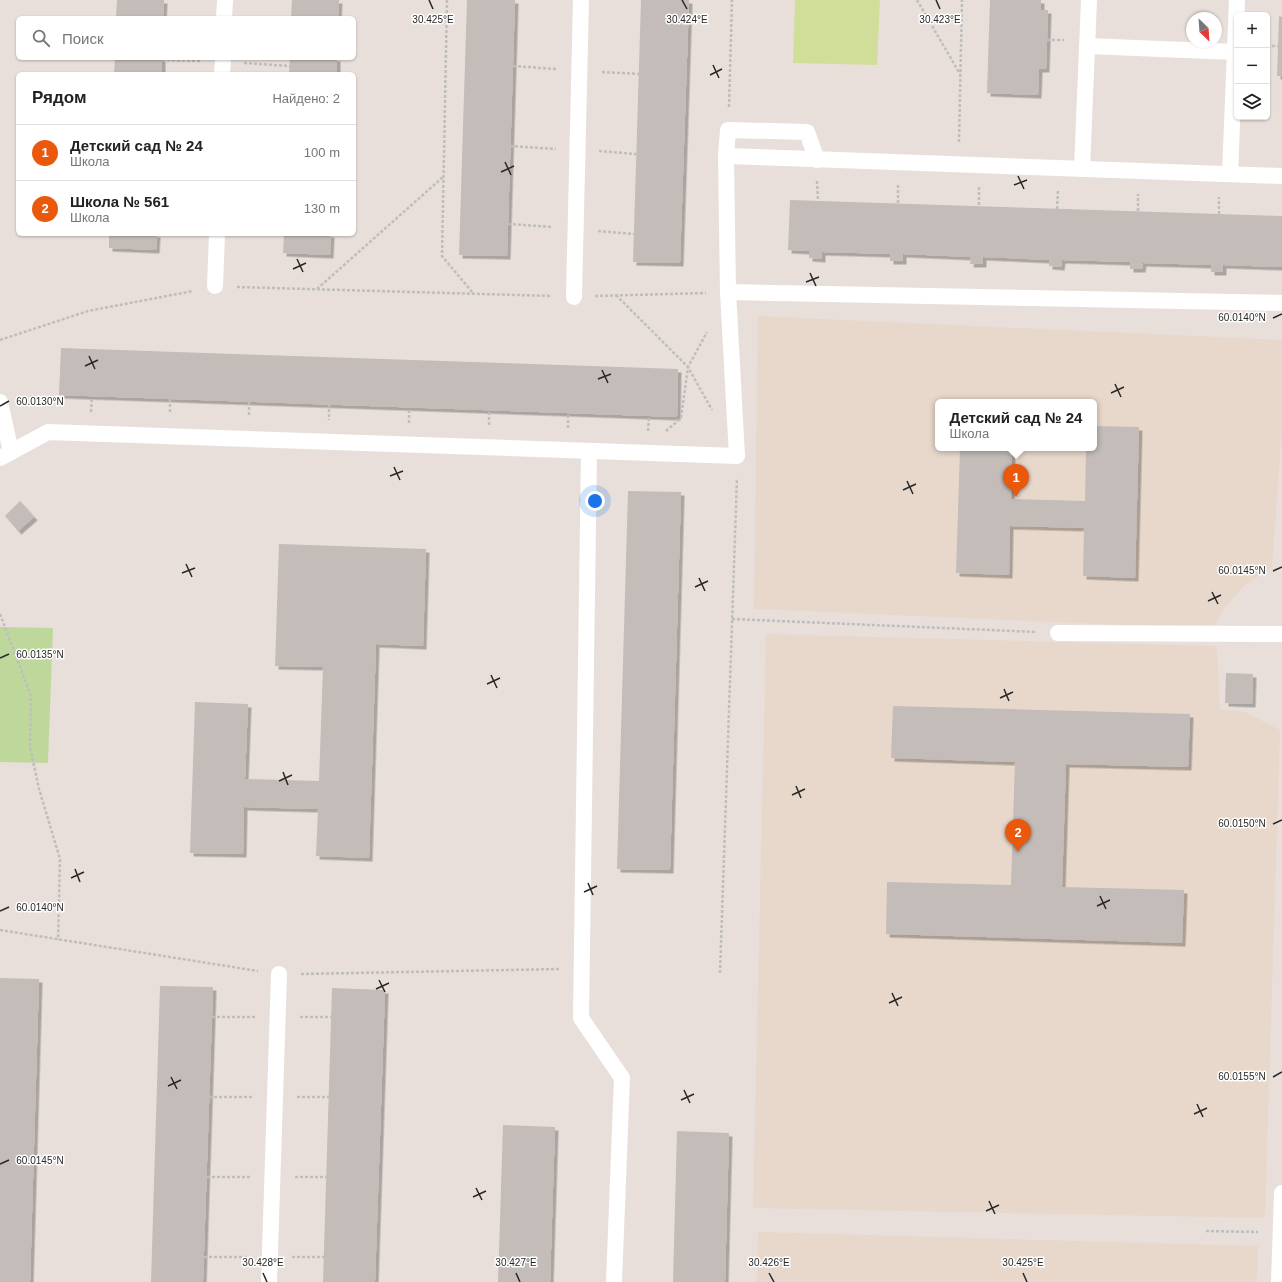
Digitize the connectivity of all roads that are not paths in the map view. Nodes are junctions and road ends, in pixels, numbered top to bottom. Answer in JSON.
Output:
{"nodes":[{"id":1,"x":225,"y":0,"type":"edge"},
{"id":2,"x":581,"y":0,"type":"edge"},
{"id":3,"x":1089,"y":0,"type":"edge"},
{"id":4,"x":1237,"y":0,"type":"edge"},
{"id":5,"x":224,"y":16,"type":"edge"},
{"id":6,"x":1087,"y":46,"type":"junction"},
{"id":7,"x":1235,"y":48,"type":"edge"},
{"id":8,"x":1234,"y":52,"type":"edge"},
{"id":9,"x":1234,"y":76,"type":"edge"},
{"id":10,"x":726,"y":156,"type":"junction"},
{"id":11,"x":817,"y":160,"type":"junction"},
{"id":12,"x":1082,"y":169,"type":"junction"},
{"id":13,"x":1230,"y":174,"type":"junction"},
{"id":14,"x":1282,"y":176,"type":"edge"},
{"id":15,"x":217,"y":236,"type":"edge"},
{"id":16,"x":215,"y":286,"type":"road end"},
{"id":17,"x":728,"y":292,"type":"junction"},
{"id":18,"x":574,"y":297,"type":"road end"},
{"id":19,"x":1282,"y":303,"type":"edge"},
{"id":20,"x":0,"y":402,"type":"edge"},
{"id":21,"x":589,"y":450,"type":"junction"},
{"id":22,"x":6,"y":455,"type":"edge"},
{"id":23,"x":1058,"y":633,"type":"road end"},
{"id":24,"x":1282,"y":634,"type":"edge"},
{"id":25,"x":279,"y":974,"type":"dead end"},
{"id":26,"x":1282,"y":1193,"type":"edge"},
{"id":27,"x":269,"y":1282,"type":"edge"},
{"id":28,"x":614,"y":1282,"type":"edge"},
{"id":29,"x":1280,"y":1282,"type":"edge"}],
"edges":[{"from":1,"to":5,"type":"lane"},
{"from":2,"to":18,"type":"lane"},
{"from":3,"to":6,"type":"lane"},
{"from":4,"to":7,"type":"lane"},
{"from":6,"to":8,"type":"lane"},
{"from":6,"to":12,"type":"lane"},
{"from":9,"to":13,"type":"lane"},
{"from":10,"to":11,"type":"lane"},
{"from":10,"to":11,"type":"lane"},
{"from":10,"to":17,"type":"lane"},
{"from":11,"to":12,"type":"lane"},
{"from":12,"to":13,"type":"lane"},
{"from":13,"to":14,"type":"lane"},
{"from":15,"to":16,"type":"lane"},
{"from":17,"to":19,"type":"lane"},
{"from":17,"to":21,"type":"lane"},
{"from":20,"to":22,"type":"lane"},
{"from":21,"to":22,"type":"lane"},
{"from":21,"to":28,"type":"lane"},
{"from":23,"to":24,"type":"lane"},
{"from":25,"to":27,"type":"lane"},
{"from":26,"to":29,"type":"lane"}]}
